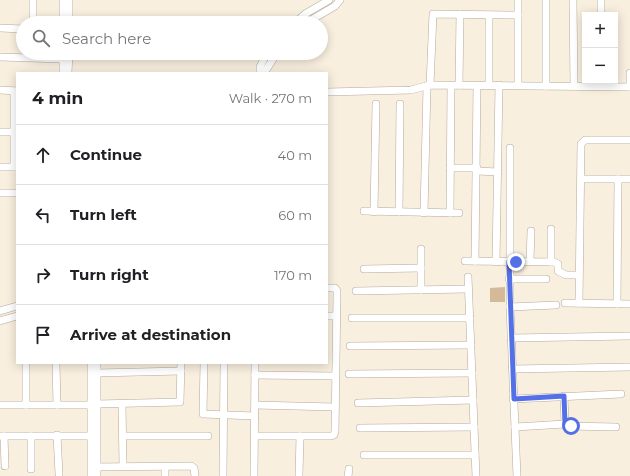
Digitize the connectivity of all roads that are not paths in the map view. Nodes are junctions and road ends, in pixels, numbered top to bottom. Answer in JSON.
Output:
{"nodes":[{"id":1,"x":33,"y":0,"type":"edge"},
{"id":2,"x":63,"y":0,"type":"edge"},
{"id":3,"x":69,"y":0,"type":"edge"},
{"id":4,"x":329,"y":0,"type":"edge"},
{"id":5,"x":340,"y":0,"type":"edge"},
{"id":6,"x":518,"y":0,"type":"edge"},
{"id":7,"x":546,"y":0,"type":"edge"},
{"id":8,"x":573,"y":0,"type":"edge"},
{"id":9,"x":601,"y":0,"type":"edge"},
{"id":10,"x":601,"y":12,"type":"edge"},
{"id":11,"x":460,"y":14,"type":"junction"},
{"id":12,"x":489,"y":15,"type":"junction"},
{"id":13,"x":518,"y":15,"type":"junction"},
{"id":14,"x":33,"y":16,"type":"edge"},
{"id":15,"x":66,"y":16,"type":"edge"},
{"id":16,"x":68,"y":16,"type":"edge"},
{"id":17,"x":303,"y":16,"type":"edge"},
{"id":18,"x":318,"y":16,"type":"edge"},
{"id":19,"x":0,"y":28,"type":"edge"},
{"id":20,"x":16,"y":28,"type":"edge"},
{"id":21,"x":16,"y":57,"type":"edge"},
{"id":22,"x":0,"y":58,"type":"edge"},
{"id":23,"x":65,"y":60,"type":"edge"},
{"id":24,"x":67,"y":60,"type":"edge"},
{"id":25,"x":264,"y":60,"type":"edge"},
{"id":26,"x":272,"y":60,"type":"edge"},
{"id":27,"x":63,"y":72,"type":"edge"},
{"id":28,"x":68,"y":72,"type":"edge"},
{"id":29,"x":260,"y":72,"type":"edge"},
{"id":30,"x":265,"y":72,"type":"edge"},
{"id":31,"x":630,"y":72,"type":"edge"},
{"id":32,"x":601,"y":84,"type":"edge"},
{"id":33,"x":459,"y":85,"type":"junction"},
{"id":34,"x":489,"y":85,"type":"junction"},
{"id":35,"x":499,"y":85,"type":"junction"},
{"id":36,"x":518,"y":85,"type":"junction"},
{"id":37,"x":428,"y":86,"type":"junction"},
{"id":38,"x":450,"y":86,"type":"junction"},
{"id":39,"x":477,"y":86,"type":"junction"},
{"id":40,"x":546,"y":86,"type":"junction"},
{"id":41,"x":574,"y":86,"type":"junction"},
{"id":42,"x":630,"y":87,"type":"edge"},
{"id":43,"x":0,"y":90,"type":"edge"},
{"id":44,"x":16,"y":90,"type":"edge"},
{"id":45,"x":328,"y":92,"type":"edge"},
{"id":46,"x":376,"y":104,"type":"dead end"},
{"id":47,"x":400,"y":104,"type":"dead end"},
{"id":48,"x":16,"y":118,"type":"edge"},
{"id":49,"x":0,"y":132,"type":"edge"},
{"id":50,"x":14,"y":132,"type":"junction"},
{"id":51,"x":630,"y":140,"type":"edge"},
{"id":52,"x":15,"y":142,"type":"edge"},
{"id":53,"x":510,"y":148,"type":"dead end"},
{"id":54,"x":0,"y":167,"type":"edge"},
{"id":55,"x":15,"y":167,"type":"edge"},
{"id":56,"x":450,"y":168,"type":"junction"},
{"id":57,"x":477,"y":170,"type":"junction"},
{"id":58,"x":498,"y":172,"type":"junction"},
{"id":59,"x":581,"y":179,"type":"junction"},
{"id":60,"x":618,"y":179,"type":"junction"},
{"id":61,"x":630,"y":179,"type":"edge"},
{"id":62,"x":16,"y":193,"type":"edge"},
{"id":63,"x":0,"y":194,"type":"edge"},
{"id":64,"x":364,"y":211,"type":"dead end"},
{"id":65,"x":374,"y":212,"type":"junction"},
{"id":66,"x":399,"y":212,"type":"junction"},
{"id":67,"x":424,"y":212,"type":"junction"},
{"id":68,"x":450,"y":213,"type":"junction"},
{"id":69,"x":459,"y":213,"type":"dead end"},
{"id":70,"x":551,"y":229,"type":"dead end"},
{"id":71,"x":531,"y":231,"type":"dead end"},
{"id":72,"x":420,"y":249,"type":"dead end"},
{"id":73,"x":465,"y":261,"type":"dead end"},
{"id":74,"x":475,"y":261,"type":"junction"},
{"id":75,"x":530,"y":261,"type":"junction"},
{"id":76,"x":496,"y":262,"type":"junction"},
{"id":77,"x":509,"y":262,"type":"junction"},
{"id":78,"x":551,"y":262,"type":"junction"},
{"id":79,"x":421,"y":268,"type":"junction"},
{"id":80,"x":364,"y":269,"type":"dead end"},
{"id":81,"x":579,"y":275,"type":"junction"},
{"id":82,"x":468,"y":277,"type":"dead end"},
{"id":83,"x":509,"y":279,"type":"junction"},
{"id":84,"x":546,"y":279,"type":"dead end"},
{"id":85,"x":328,"y":288,"type":"edge"},
{"id":86,"x":468,"y":289,"type":"junction"},
{"id":87,"x":421,"y":290,"type":"junction"},
{"id":88,"x":356,"y":292,"type":"dead end"},
{"id":89,"x":565,"y":303,"type":"dead end"},
{"id":90,"x":579,"y":303,"type":"junction"},
{"id":91,"x":617,"y":304,"type":"junction"},
{"id":92,"x":630,"y":304,"type":"edge"},
{"id":93,"x":556,"y":305,"type":"dead end"},
{"id":94,"x":16,"y":306,"type":"edge"},
{"id":95,"x":510,"y":307,"type":"junction"},
{"id":96,"x":0,"y":311,"type":"edge"},
{"id":97,"x":16,"y":316,"type":"edge"},
{"id":98,"x":328,"y":316,"type":"edge"},
{"id":99,"x":336,"y":316,"type":"junction"},
{"id":100,"x":352,"y":318,"type":"dead end"},
{"id":101,"x":470,"y":318,"type":"junction"},
{"id":102,"x":0,"y":321,"type":"edge"},
{"id":103,"x":630,"y":336,"type":"edge"},
{"id":104,"x":511,"y":338,"type":"junction"},
{"id":105,"x":471,"y":345,"type":"junction"},
{"id":106,"x":350,"y":346,"type":"dead end"},
{"id":107,"x":328,"y":347,"type":"edge"},
{"id":108,"x":336,"y":347,"type":"junction"},
{"id":109,"x":26,"y":364,"type":"edge"},
{"id":110,"x":56,"y":364,"type":"edge"},
{"id":111,"x":91,"y":364,"type":"edge"},
{"id":112,"x":97,"y":364,"type":"edge"},
{"id":113,"x":180,"y":364,"type":"edge"},
{"id":114,"x":204,"y":364,"type":"edge"},
{"id":115,"x":224,"y":364,"type":"edge"},
{"id":116,"x":255,"y":364,"type":"edge"},
{"id":117,"x":630,"y":367,"type":"edge"},
{"id":118,"x":512,"y":369,"type":"junction"},
{"id":119,"x":180,"y":371,"type":"junction"},
{"id":120,"x":97,"y":372,"type":"junction"},
{"id":121,"x":472,"y":373,"type":"junction"},
{"id":122,"x":349,"y":374,"type":"dead end"},
{"id":123,"x":255,"y":376,"type":"junction"},
{"id":124,"x":335,"y":376,"type":"junction"},
{"id":125,"x":621,"y":394,"type":"dead end"},
{"id":126,"x":564,"y":396,"type":"junction"},
{"id":127,"x":514,"y":399,"type":"junction"},
{"id":128,"x":473,"y":400,"type":"junction"},
{"id":129,"x":358,"y":403,"type":"dead end"},
{"id":130,"x":94,"y":404,"type":"junction"},
{"id":131,"x":122,"y":404,"type":"junction"},
{"id":132,"x":0,"y":405,"type":"edge"},
{"id":133,"x":26,"y":405,"type":"junction"},
{"id":134,"x":57,"y":405,"type":"junction"},
{"id":135,"x":255,"y":406,"type":"junction"},
{"id":136,"x":335,"y":407,"type":"junction"},
{"id":137,"x":224,"y":415,"type":"junction"},
{"id":138,"x":255,"y":416,"type":"junction"},
{"id":139,"x":565,"y":424,"type":"junction"},
{"id":140,"x":515,"y":426,"type":"junction"},
{"id":141,"x":474,"y":427,"type":"junction"},
{"id":142,"x":616,"y":427,"type":"dead end"},
{"id":143,"x":360,"y":428,"type":"dead end"},
{"id":144,"x":57,"y":435,"type":"junction"},
{"id":145,"x":2,"y":436,"type":"edge"},
{"id":146,"x":31,"y":436,"type":"junction"},
{"id":147,"x":90,"y":436,"type":"junction"},
{"id":148,"x":123,"y":436,"type":"junction"},
{"id":149,"x":208,"y":436,"type":"dead end"},
{"id":150,"x":255,"y":436,"type":"junction"},
{"id":151,"x":300,"y":436,"type":"junction"},
{"id":152,"x":475,"y":454,"type":"junction"},
{"id":153,"x":364,"y":455,"type":"dead end"},
{"id":154,"x":5,"y":466,"type":"dead end"},
{"id":155,"x":94,"y":466,"type":"junction"},
{"id":156,"x":123,"y":466,"type":"junction"},
{"id":157,"x":165,"y":467,"type":"junction"},
{"id":158,"x":31,"y":469,"type":"dead end"},
{"id":159,"x":59,"y":474,"type":"dead end"},
{"id":160,"x":91,"y":476,"type":"edge"},
{"id":161,"x":97,"y":476,"type":"edge"},
{"id":162,"x":166,"y":476,"type":"edge"},
{"id":163,"x":195,"y":476,"type":"edge"},
{"id":164,"x":223,"y":476,"type":"edge"},
{"id":165,"x":254,"y":476,"type":"edge"},
{"id":166,"x":299,"y":476,"type":"edge"},
{"id":167,"x":476,"y":476,"type":"edge"},
{"id":168,"x":517,"y":476,"type":"edge"}],
"edges":[{"from":1,"to":14,"type":"street"},
{"from":2,"to":15,"type":"street"},
{"from":3,"to":16,"type":"street"},
{"from":4,"to":17,"type":"street"},
{"from":5,"to":18,"type":"street"},
{"from":6,"to":13,"type":"street"},
{"from":7,"to":40,"type":"street"},
{"from":8,"to":41,"type":"street"},
{"from":9,"to":10,"type":"street"},
{"from":11,"to":12,"type":"street"},
{"from":11,"to":33,"type":"street"},
{"from":11,"to":37,"type":"street"},
{"from":12,"to":13,"type":"street"},
{"from":12,"to":34,"type":"street"},
{"from":13,"to":36,"type":"street"},
{"from":19,"to":20,"type":"street"},
{"from":21,"to":22,"type":"street"},
{"from":23,"to":27,"type":"street"},
{"from":24,"to":28,"type":"street"},
{"from":25,"to":29,"type":"street"},
{"from":26,"to":30,"type":"street"},
{"from":31,"to":42,"type":"street"},
{"from":32,"to":41,"type":"street"},
{"from":32,"to":42,"type":"street"},
{"from":33,"to":38,"type":"street"},
{"from":33,"to":39,"type":"street"},
{"from":34,"to":35,"type":"street"},
{"from":34,"to":39,"type":"street"},
{"from":35,"to":36,"type":"street"},
{"from":35,"to":58,"type":"street"},
{"from":36,"to":40,"type":"street"},
{"from":37,"to":38,"type":"street"},
{"from":37,"to":45,"type":"street"},
{"from":37,"to":67,"type":"street"},
{"from":38,"to":56,"type":"street"},
{"from":39,"to":57,"type":"street"},
{"from":40,"to":41,"type":"street"},
{"from":43,"to":44,"type":"street"},
{"from":44,"to":48,"type":"street"},
{"from":46,"to":65,"type":"street"},
{"from":47,"to":66,"type":"street"},
{"from":48,"to":50,"type":"street"},
{"from":49,"to":50,"type":"street"},
{"from":50,"to":52,"type":"street"},
{"from":51,"to":59,"type":"street"},
{"from":52,"to":55,"type":"street"},
{"from":53,"to":77,"type":"street"},
{"from":54,"to":55,"type":"street"},
{"from":56,"to":57,"type":"street"},
{"from":56,"to":68,"type":"street"},
{"from":57,"to":58,"type":"street"},
{"from":57,"to":74,"type":"street"},
{"from":58,"to":76,"type":"street"},
{"from":59,"to":60,"type":"street"},
{"from":59,"to":81,"type":"street"},
{"from":60,"to":61,"type":"street"},
{"from":60,"to":91,"type":"street"},
{"from":62,"to":63,"type":"street"},
{"from":64,"to":65,"type":"street"},
{"from":65,"to":66,"type":"street"},
{"from":66,"to":67,"type":"street"},
{"from":67,"to":68,"type":"street"},
{"from":68,"to":69,"type":"street"},
{"from":70,"to":78,"type":"street"},
{"from":71,"to":75,"type":"street"},
{"from":72,"to":79,"type":"street"},
{"from":73,"to":74,"type":"street"},
{"from":74,"to":76,"type":"street"},
{"from":75,"to":77,"type":"street"},
{"from":75,"to":78,"type":"street"},
{"from":76,"to":77,"type":"street"},
{"from":77,"to":83,"type":"street"},
{"from":78,"to":81,"type":"street"},
{"from":79,"to":80,"type":"street"},
{"from":79,"to":87,"type":"street"},
{"from":81,"to":90,"type":"street"},
{"from":82,"to":86,"type":"street"},
{"from":83,"to":84,"type":"street"},
{"from":83,"to":95,"type":"street"},
{"from":85,"to":99,"type":"street"},
{"from":86,"to":87,"type":"street"},
{"from":86,"to":101,"type":"street"},
{"from":87,"to":88,"type":"street"},
{"from":89,"to":90,"type":"street"},
{"from":90,"to":91,"type":"street"},
{"from":91,"to":92,"type":"street"},
{"from":93,"to":95,"type":"street"},
{"from":94,"to":96,"type":"street"},
{"from":95,"to":104,"type":"street"},
{"from":97,"to":102,"type":"street"},
{"from":98,"to":99,"type":"street"},
{"from":99,"to":108,"type":"street"},
{"from":100,"to":101,"type":"street"},
{"from":101,"to":105,"type":"street"},
{"from":103,"to":104,"type":"street"},
{"from":104,"to":118,"type":"street"},
{"from":105,"to":106,"type":"street"},
{"from":105,"to":121,"type":"street"},
{"from":107,"to":108,"type":"street"},
{"from":108,"to":124,"type":"street"},
{"from":109,"to":133,"type":"street"},
{"from":110,"to":134,"type":"street"},
{"from":111,"to":130,"type":"street"},
{"from":112,"to":120,"type":"street"},
{"from":113,"to":119,"type":"street"},
{"from":114,"to":137,"type":"street"},
{"from":115,"to":137,"type":"street"},
{"from":116,"to":123,"type":"street"},
{"from":117,"to":118,"type":"street"},
{"from":118,"to":127,"type":"street"},
{"from":119,"to":120,"type":"street"},
{"from":119,"to":131,"type":"street"},
{"from":120,"to":130,"type":"street"},
{"from":121,"to":122,"type":"street"},
{"from":121,"to":128,"type":"street"},
{"from":123,"to":124,"type":"street"},
{"from":123,"to":135,"type":"street"},
{"from":124,"to":136,"type":"street"},
{"from":125,"to":126,"type":"street"},
{"from":126,"to":127,"type":"street"},
{"from":126,"to":139,"type":"street"},
{"from":127,"to":140,"type":"street"},
{"from":128,"to":129,"type":"street"},
{"from":128,"to":141,"type":"street"},
{"from":130,"to":131,"type":"street"},
{"from":130,"to":134,"type":"street"},
{"from":130,"to":147,"type":"street"},
{"from":130,"to":155,"type":"street"},
{"from":131,"to":148,"type":"street"},
{"from":132,"to":133,"type":"street"},
{"from":133,"to":134,"type":"street"},
{"from":135,"to":136,"type":"street"},
{"from":135,"to":138,"type":"street"},
{"from":136,"to":151,"type":"street"},
{"from":137,"to":138,"type":"street"},
{"from":137,"to":164,"type":"street"},
{"from":138,"to":150,"type":"street"},
{"from":139,"to":140,"type":"street"},
{"from":139,"to":142,"type":"street"},
{"from":140,"to":168,"type":"street"},
{"from":141,"to":143,"type":"street"},
{"from":141,"to":152,"type":"street"},
{"from":144,"to":146,"type":"street"},
{"from":144,"to":147,"type":"street"},
{"from":144,"to":159,"type":"street"},
{"from":145,"to":146,"type":"street"},
{"from":145,"to":154,"type":"street"},
{"from":146,"to":158,"type":"street"},
{"from":147,"to":155,"type":"street"},
{"from":148,"to":149,"type":"street"},
{"from":148,"to":156,"type":"street"},
{"from":150,"to":151,"type":"street"},
{"from":150,"to":165,"type":"street"},
{"from":151,"to":166,"type":"street"},
{"from":152,"to":153,"type":"street"},
{"from":152,"to":167,"type":"street"},
{"from":155,"to":156,"type":"street"},
{"from":155,"to":160,"type":"street"},
{"from":155,"to":161,"type":"street"},
{"from":156,"to":157,"type":"street"},
{"from":157,"to":162,"type":"street"},
{"from":157,"to":163,"type":"street"}]}
